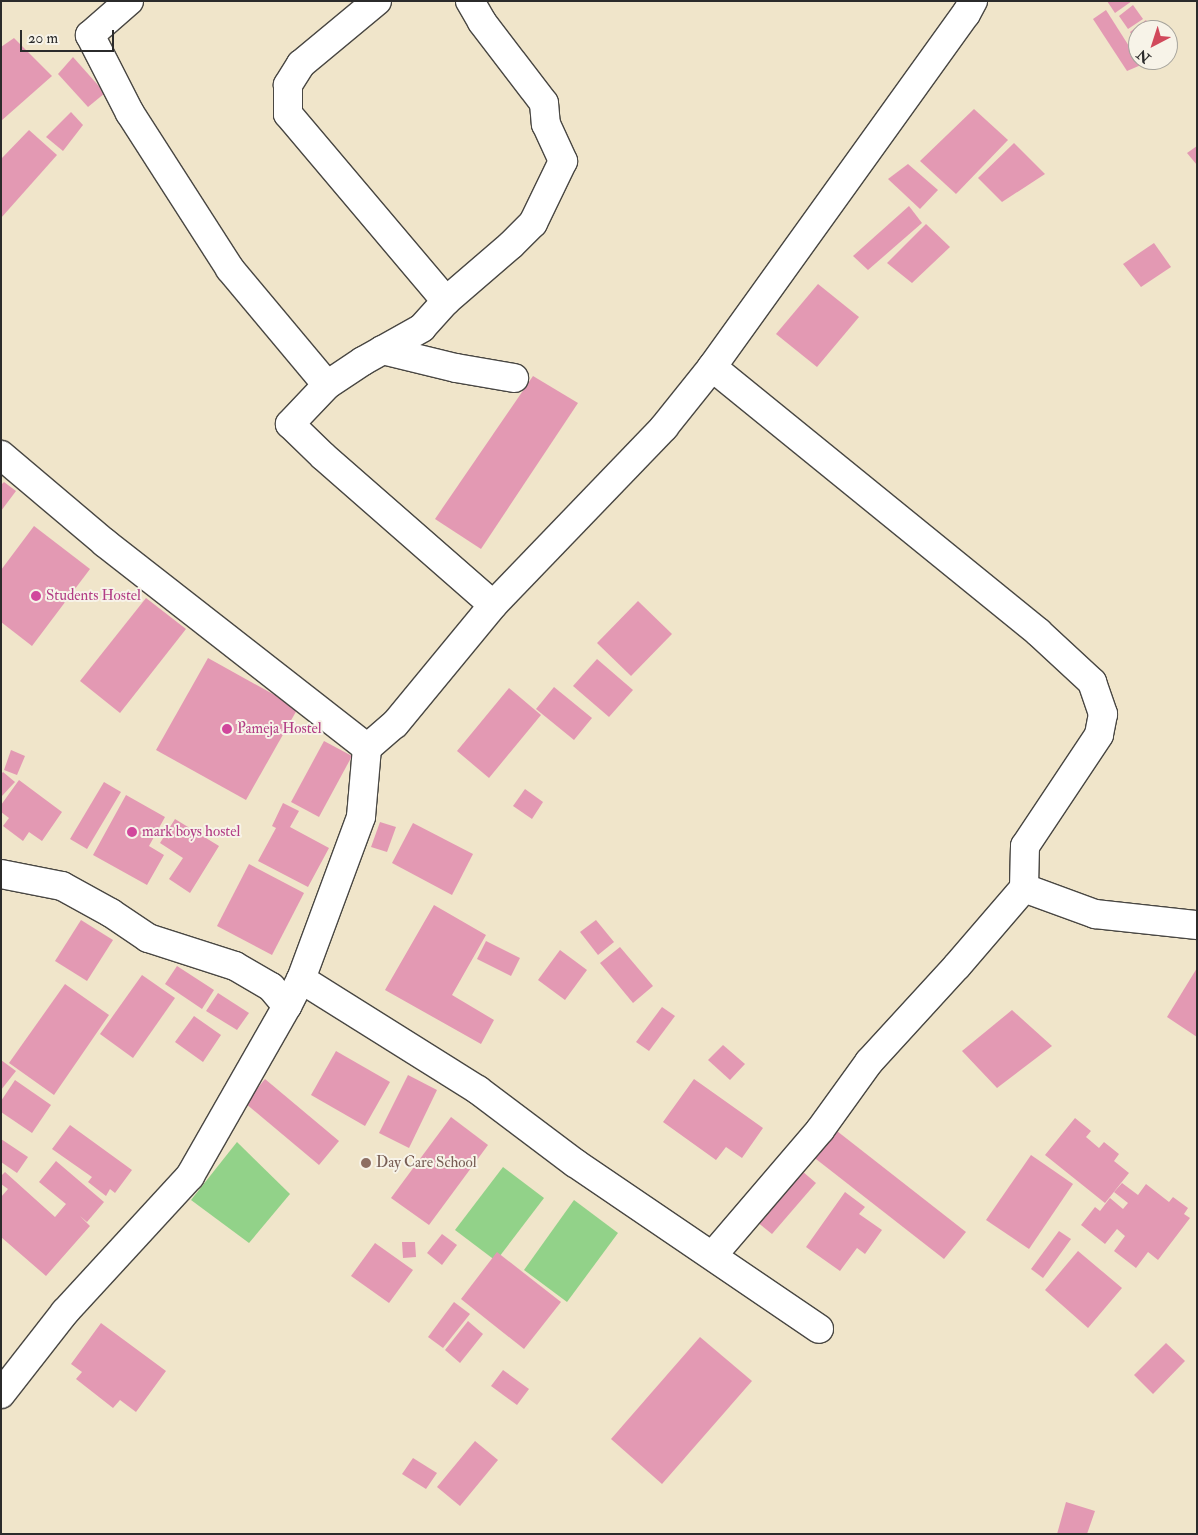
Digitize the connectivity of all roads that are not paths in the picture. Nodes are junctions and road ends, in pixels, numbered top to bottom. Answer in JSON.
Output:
{"nodes":[{"id":1,"x":129,"y":1,"type":"edge"},
{"id":2,"x":377,"y":1,"type":"edge"},
{"id":3,"x":470,"y":1,"type":"edge"},
{"id":4,"x":973,"y":1,"type":"edge"},
{"id":5,"x":446,"y":301,"type":"junction"},
{"id":6,"x":382,"y":350,"type":"junction"},
{"id":7,"x":712,"y":367,"type":"junction"},
{"id":8,"x":514,"y":378,"type":"dead end"},
{"id":9,"x":327,"y":385,"type":"junction"},
{"id":10,"x":1,"y":455,"type":"edge"},
{"id":11,"x":493,"y":605,"type":"junction"},
{"id":12,"x":367,"y":748,"type":"junction"},
{"id":13,"x":1,"y":874,"type":"edge"},
{"id":14,"x":1024,"y":888,"type":"junction"},
{"id":15,"x":1197,"y":924,"type":"edge"},
{"id":16,"x":301,"y":979,"type":"junction"},
{"id":17,"x":286,"y":1006,"type":"junction"},
{"id":18,"x":713,"y":1255,"type":"junction"},
{"id":19,"x":819,"y":1329,"type":"dead end"},
{"id":20,"x":1,"y":1394,"type":"edge"}],
"edges":[{"from":1,"to":9,"type":"street"},
{"from":2,"to":5,"type":"street"},
{"from":3,"to":5,"type":"street"},
{"from":4,"to":7,"type":"street"},
{"from":5,"to":6,"type":"street"},
{"from":6,"to":8,"type":"street"},
{"from":6,"to":9,"type":"street"},
{"from":7,"to":11,"type":"street"},
{"from":7,"to":14,"type":"street"},
{"from":9,"to":11,"type":"street"},
{"from":10,"to":12,"type":"street"},
{"from":11,"to":12,"type":"street"},
{"from":12,"to":16,"type":"street"},
{"from":13,"to":17,"type":"street"},
{"from":14,"to":15,"type":"street"},
{"from":14,"to":18,"type":"street"},
{"from":16,"to":17,"type":"street"},
{"from":16,"to":18,"type":"street"},
{"from":17,"to":20,"type":"street"},
{"from":18,"to":19,"type":"street"}]}
